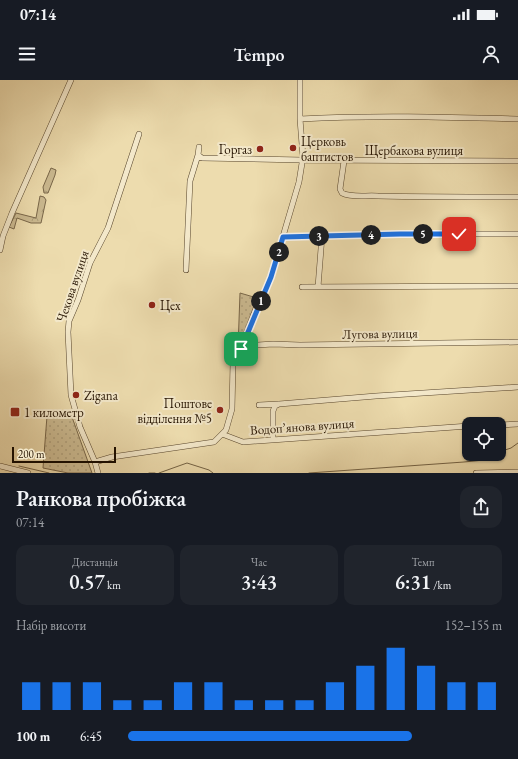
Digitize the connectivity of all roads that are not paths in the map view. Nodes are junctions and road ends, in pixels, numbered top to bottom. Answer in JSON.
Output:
{"nodes":[{"id":1,"x":300,"y":80,"type":"edge"},
{"id":2,"x":69,"y":81,"type":"edge"},
{"id":3,"x":300,"y":119,"type":"junction"},
{"id":4,"x":518,"y":119,"type":"edge"},
{"id":5,"x":139,"y":134,"type":"dead end"},
{"id":6,"x":199,"y":147,"type":"dead end"},
{"id":7,"x":198,"y":154,"type":"junction"},
{"id":8,"x":302,"y":160,"type":"junction"},
{"id":9,"x":344,"y":161,"type":"junction"},
{"id":10,"x":518,"y":161,"type":"edge"},
{"id":11,"x":518,"y":197,"type":"edge"},
{"id":12,"x":518,"y":234,"type":"edge"},
{"id":13,"x":322,"y":236,"type":"junction"},
{"id":14,"x":283,"y":237,"type":"junction"},
{"id":15,"x":0,"y":250,"type":"edge"},
{"id":16,"x":186,"y":270,"type":"dead end"},
{"id":17,"x":518,"y":286,"type":"edge"},
{"id":18,"x":302,"y":287,"type":"dead end"},
{"id":19,"x":318,"y":287,"type":"junction"},
{"id":20,"x":518,"y":342,"type":"edge"},
{"id":21,"x":242,"y":346,"type":"junction"},
{"id":22,"x":518,"y":387,"type":"edge"},
{"id":23,"x":279,"y":404,"type":"junction"},
{"id":24,"x":259,"y":405,"type":"dead end"},
{"id":25,"x":518,"y":424,"type":"edge"},
{"id":26,"x":506,"y":425,"type":"edge"},
{"id":27,"x":462,"y":426,"type":"edge"},
{"id":28,"x":222,"y":434,"type":"junction"},
{"id":29,"x":273,"y":440,"type":"junction"},
{"id":30,"x":95,"y":462,"type":"junction"},
{"id":31,"x":0,"y":466,"type":"edge"},
{"id":32,"x":518,"y":472,"type":"edge"},
{"id":33,"x":28,"y":473,"type":"edge"},
{"id":34,"x":98,"y":473,"type":"edge"},
{"id":35,"x":476,"y":473,"type":"edge"}],
"edges":[{"from":1,"to":3,"type":"street"},
{"from":2,"to":15,"type":"street"},
{"from":3,"to":4,"type":"street"},
{"from":3,"to":8,"type":"street"},
{"from":5,"to":30,"type":"street","name":"Чехова вулиця"},
{"from":6,"to":7,"type":"street"},
{"from":7,"to":8,"type":"street","name":"Щербакова вулиця"},
{"from":7,"to":16,"type":"street"},
{"from":8,"to":9,"type":"street","name":"Щербакова вулиця"},
{"from":8,"to":14,"type":"street"},
{"from":9,"to":10,"type":"street","name":"Щербакова вулиця"},
{"from":9,"to":11,"type":"street"},
{"from":12,"to":13,"type":"street"},
{"from":13,"to":14,"type":"street"},
{"from":13,"to":19,"type":"street"},
{"from":14,"to":21,"type":"street"},
{"from":17,"to":19,"type":"street"},
{"from":18,"to":19,"type":"street"},
{"from":20,"to":21,"type":"street","name":"Лугова вулиця"},
{"from":21,"to":28,"type":"street"},
{"from":22,"to":23,"type":"street"},
{"from":23,"to":24,"type":"street"},
{"from":23,"to":29,"type":"street"},
{"from":25,"to":26,"type":"street"},
{"from":27,"to":29,"type":"street","name":"Водоп’янова вулиця"},
{"from":28,"to":29,"type":"street","name":"Водоп’янова вулиця"},
{"from":28,"to":30,"type":"street"},
{"from":30,"to":34,"type":"street","name":"Чехова вулиця"},
{"from":31,"to":33,"type":"street"},
{"from":32,"to":35,"type":"street"}]}
